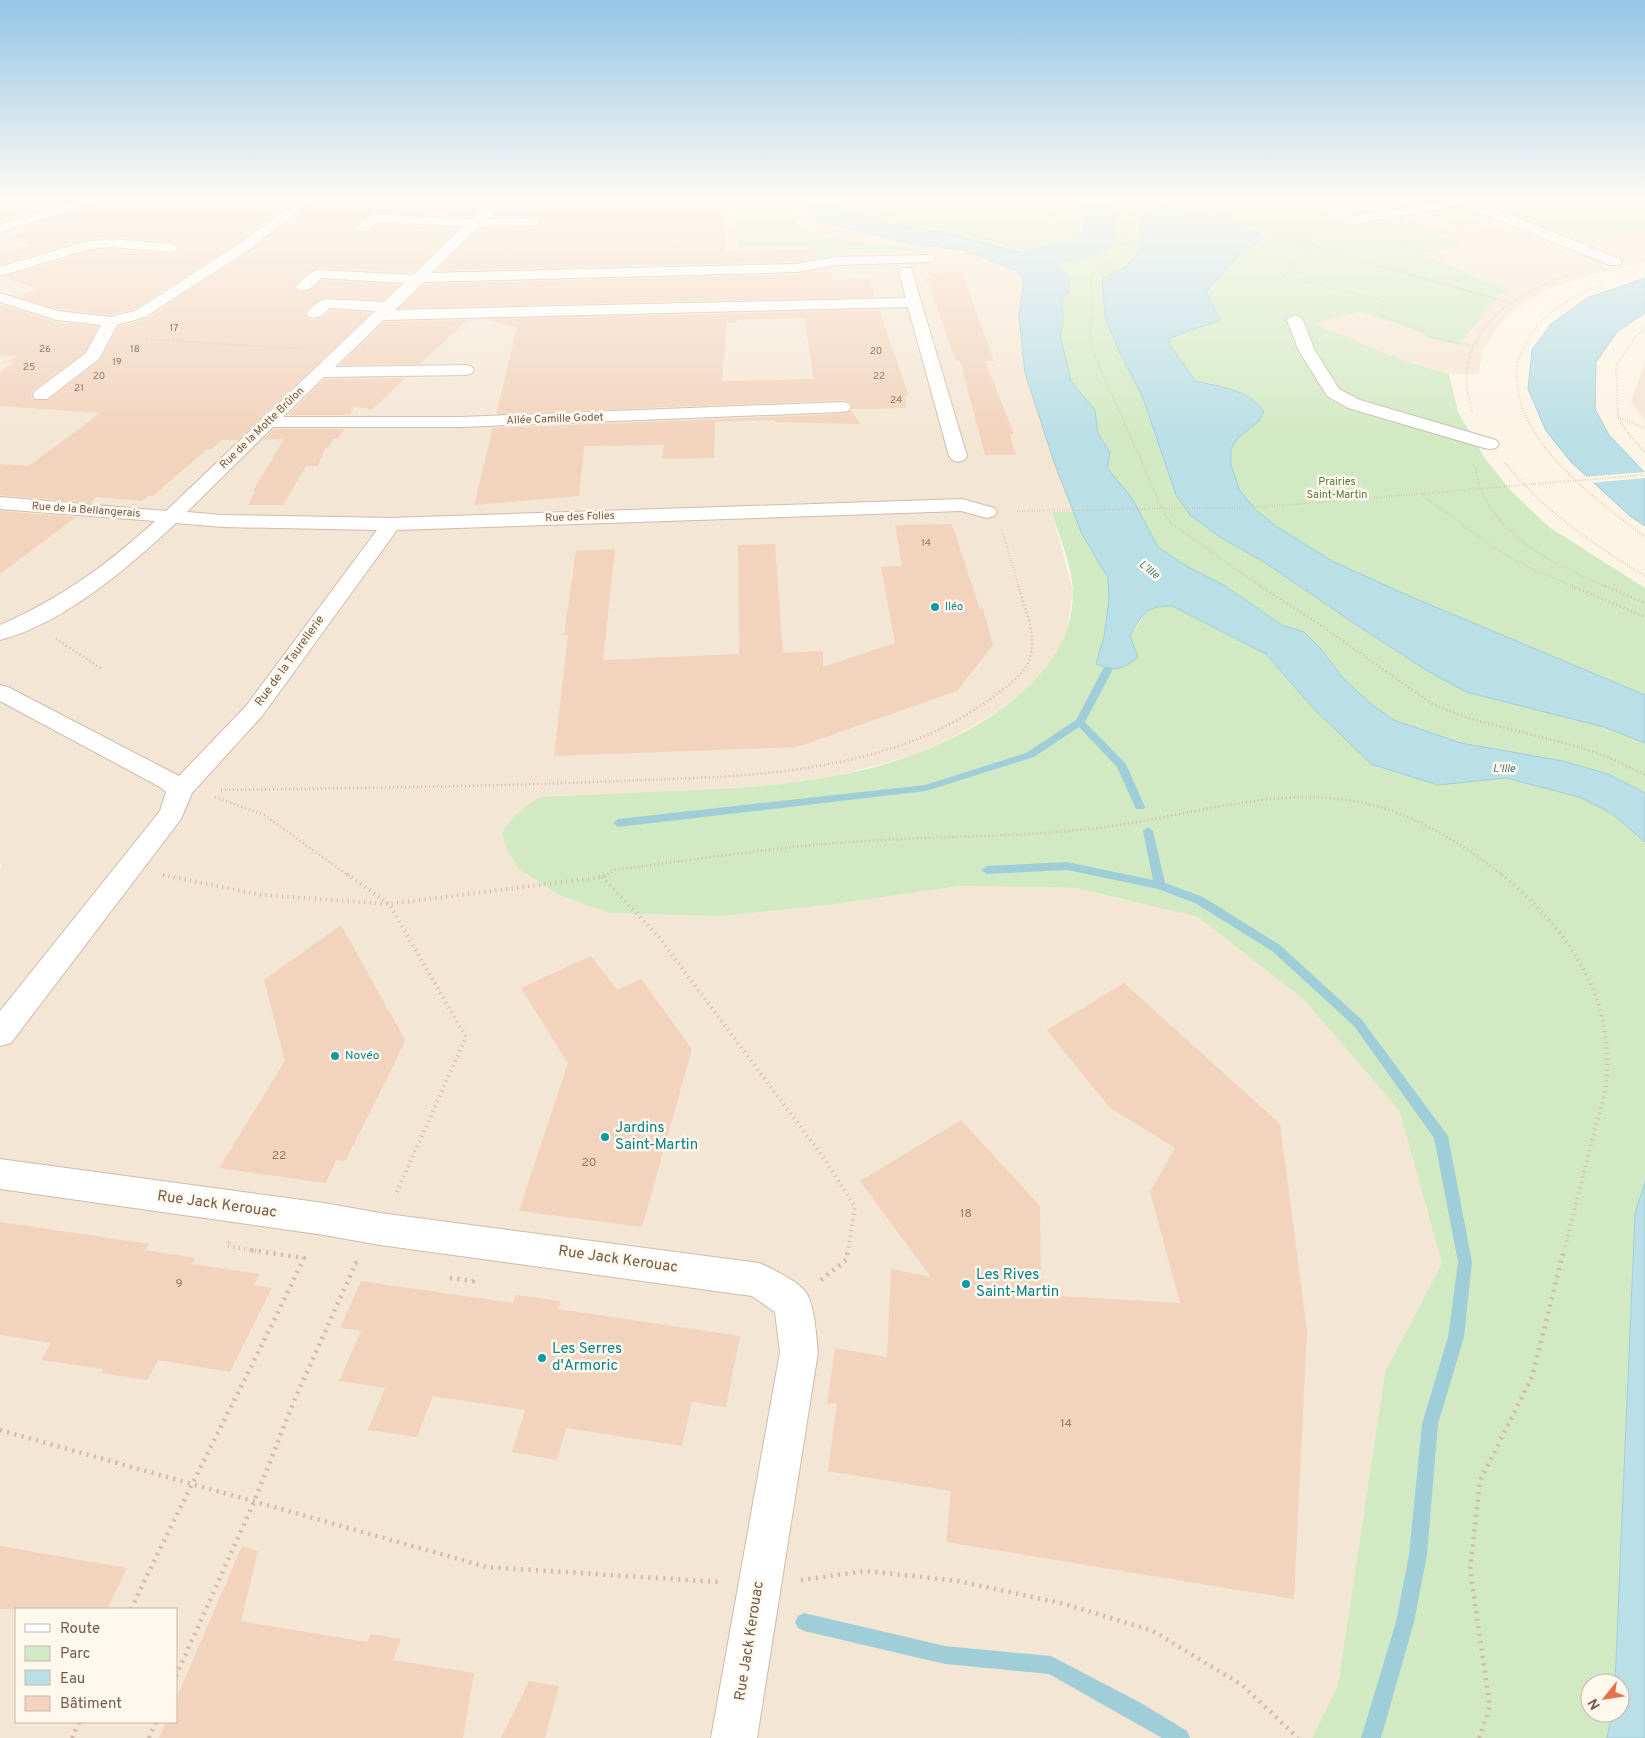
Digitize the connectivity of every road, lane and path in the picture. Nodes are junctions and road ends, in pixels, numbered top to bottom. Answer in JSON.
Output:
{"nodes":[{"id":1,"x":199,"y":276,"type":"edge"},
{"id":2,"x":316,"y":276,"type":"edge"},
{"id":3,"x":361,"y":276,"type":"edge"},
{"id":4,"x":422,"y":276,"type":"edge"},
{"id":5,"x":521,"y":276,"type":"edge"},
{"id":6,"x":907,"y":276,"type":"edge"},
{"id":7,"x":1090,"y":276,"type":"edge"},
{"id":8,"x":1284,"y":276,"type":"joint"},
{"id":9,"x":1414,"y":276,"type":"edge"},
{"id":10,"x":419,"y":279,"type":"junction"},
{"id":11,"x":1278,"y":282,"type":"dead end"},
{"id":12,"x":1611,"y":283,"type":"dead end"},
{"id":13,"x":303,"y":287,"type":"dead end"},
{"id":14,"x":3,"y":300,"type":"edge"},
{"id":15,"x":914,"y":302,"type":"junction"},
{"id":16,"x":386,"y":311,"type":"junction"},
{"id":17,"x":314,"y":314,"type":"dead end"},
{"id":18,"x":1295,"y":320,"type":"dead end"},
{"id":19,"x":111,"y":322,"type":"junction"},
{"id":20,"x":1645,"y":328,"type":"edge"},
{"id":21,"x":103,"y":337,"type":"junction"},
{"id":22,"x":1472,"y":346,"type":"junction"},
{"id":23,"x":342,"y":352,"type":"junction"},
{"id":24,"x":466,"y":370,"type":"dead end"},
{"id":25,"x":320,"y":372,"type":"junction"},
{"id":26,"x":41,"y":395,"type":"dead end"},
{"id":27,"x":842,"y":406,"type":"dead end"},
{"id":28,"x":1618,"y":417,"type":"junction"},
{"id":29,"x":268,"y":422,"type":"junction"},
{"id":30,"x":1645,"y":428,"type":"edge"},
{"id":31,"x":1469,"y":437,"type":"junction"},
{"id":32,"x":1490,"y":444,"type":"junction"},
{"id":33,"x":1645,"y":452,"type":"edge"},
{"id":34,"x":958,"y":456,"type":"dead end"},
{"id":35,"x":1645,"y":475,"type":"edge"},
{"id":36,"x":1521,"y":485,"type":"junction"},
{"id":37,"x":1480,"y":488,"type":"junction"},
{"id":38,"x":1421,"y":494,"type":"junction"},
{"id":39,"x":0,"y":503,"type":"edge"},
{"id":40,"x":1162,"y":509,"type":"junction"},
{"id":41,"x":987,"y":512,"type":"junction"},
{"id":42,"x":171,"y":518,"type":"junction"},
{"id":43,"x":391,"y":524,"type":"junction"},
{"id":44,"x":1645,"y":537,"type":"edge"},
{"id":45,"x":1645,"y":576,"type":"edge"},
{"id":46,"x":1645,"y":603,"type":"edge"},
{"id":47,"x":36,"y":616,"type":"junction"},
{"id":48,"x":1645,"y":617,"type":"edge"},
{"id":49,"x":0,"y":633,"type":"edge"},
{"id":50,"x":102,"y":669,"type":"dead end"},
{"id":51,"x":0,"y":692,"type":"edge"},
{"id":52,"x":1645,"y":776,"type":"edge"},
{"id":53,"x":180,"y":790,"type":"junction"},
{"id":54,"x":153,"y":874,"type":"dead end"},
{"id":55,"x":602,"y":877,"type":"junction"},
{"id":56,"x":389,"y":904,"type":"junction"},
{"id":57,"x":0,"y":1034,"type":"edge"},
{"id":58,"x":0,"y":1174,"type":"edge"},
{"id":59,"x":380,"y":1229,"type":"junction"},
{"id":60,"x":292,"y":1284,"type":"dead end"},
{"id":61,"x":340,"y":1300,"type":"dead end"},
{"id":62,"x":792,"y":1303,"type":"junction"},
{"id":63,"x":0,"y":1430,"type":"edge"},
{"id":64,"x":191,"y":1484,"type":"junction"},
{"id":65,"x":254,"y":1502,"type":"junction"},
{"id":66,"x":760,"y":1585,"type":"junction"},
{"id":67,"x":131,"y":1608,"type":"edge"},
{"id":68,"x":178,"y":1671,"type":"edge"},
{"id":69,"x":79,"y":1723,"type":"edge"},
{"id":70,"x":156,"y":1723,"type":"edge"},
{"id":71,"x":72,"y":1738,"type":"edge"},
{"id":72,"x":150,"y":1738,"type":"edge"},
{"id":73,"x":734,"y":1738,"type":"edge"},
{"id":74,"x":1298,"y":1738,"type":"edge"},
{"id":75,"x":1479,"y":1738,"type":"edge"}],
"edges":[{"from":1,"to":19,"type":"street"},
{"from":2,"to":13,"type":"street"},
{"from":3,"to":10,"type":"street"},
{"from":4,"to":10,"type":"street","name":"Rue de la Motte Brûlon"},
{"from":5,"to":10,"type":"street"},
{"from":6,"to":15,"type":"street"},
{"from":7,"to":40,"type":"path"},
{"from":8,"to":11,"type":"path"},
{"from":8,"to":22,"type":"path"},
{"from":9,"to":22,"type":"path"},
{"from":10,"to":16,"type":"street","name":"Rue de la Motte Brûlon"},
{"from":12,"to":44,"type":"path"},
{"from":14,"to":19,"type":"street"},
{"from":15,"to":16,"type":"street"},
{"from":15,"to":34,"type":"street"},
{"from":16,"to":17,"type":"street"},
{"from":16,"to":23,"type":"street","name":"Rue de la Motte Brûlon"},
{"from":18,"to":31,"type":"street"},
{"from":19,"to":21,"type":"street"},
{"from":20,"to":28,"type":"path"},
{"from":21,"to":23,"type":"path"},
{"from":21,"to":26,"type":"street"},
{"from":22,"to":32,"type":"path"},
{"from":23,"to":25,"type":"street","name":"Rue de la Motte Brûlon"},
{"from":24,"to":25,"type":"street"},
{"from":25,"to":29,"type":"street","name":"Rue de la Motte Brûlon"},
{"from":27,"to":29,"type":"street","name":"Allée Camille Godet"},
{"from":28,"to":30,"type":"path"},
{"from":28,"to":33,"type":"path"},
{"from":29,"to":42,"type":"street","name":"Rue de la Motte Brûlon"},
{"from":31,"to":32,"type":"street"},
{"from":31,"to":37,"type":"path"},
{"from":32,"to":36,"type":"path"},
{"from":35,"to":36,"type":"path","bridge":true},
{"from":36,"to":37,"type":"path"},
{"from":36,"to":45,"type":"path"},
{"from":37,"to":38,"type":"path"},
{"from":37,"to":46,"type":"path"},
{"from":38,"to":40,"type":"path"},
{"from":38,"to":48,"type":"path"},
{"from":39,"to":42,"type":"street","name":"Rue de la Bellangerais"},
{"from":40,"to":41,"type":"path"},
{"from":40,"to":52,"type":"path"},
{"from":41,"to":43,"type":"street","name":"Rue des Folies"},
{"from":41,"to":53,"type":"path"},
{"from":42,"to":43,"type":"street","name":"Rue des Folies"},
{"from":42,"to":47,"type":"street","name":"Rue de la Motte Brûlon"},
{"from":43,"to":53,"type":"street","name":"Rue de la Taurellerie"},
{"from":47,"to":49,"type":"street","name":"Rue de la Motte Brûlon"},
{"from":47,"to":50,"type":"path"},
{"from":51,"to":53,"type":"street"},
{"from":53,"to":56,"type":"path"},
{"from":53,"to":57,"type":"street","name":"Rue de la Taurellerie"},
{"from":54,"to":56,"type":"path"},
{"from":55,"to":56,"type":"path"},
{"from":55,"to":62,"type":"path"},
{"from":55,"to":75,"type":"path"},
{"from":56,"to":59,"type":"path"},
{"from":58,"to":59,"type":"street","name":"Rue Jack Kerouac"},
{"from":59,"to":62,"type":"street","name":"Rue Jack Kerouac"},
{"from":60,"to":64,"type":"path"},
{"from":61,"to":65,"type":"path"},
{"from":62,"to":66,"type":"street","name":"Rue Jack Kerouac"},
{"from":63,"to":64,"type":"path"},
{"from":64,"to":65,"type":"path"},
{"from":64,"to":67,"type":"path"},
{"from":65,"to":66,"type":"path"},
{"from":65,"to":68,"type":"path"},
{"from":66,"to":73,"type":"street","name":"Rue Jack Kerouac"},
{"from":66,"to":74,"type":"path"},
{"from":69,"to":71,"type":"path"},
{"from":70,"to":72,"type":"path"}]}
